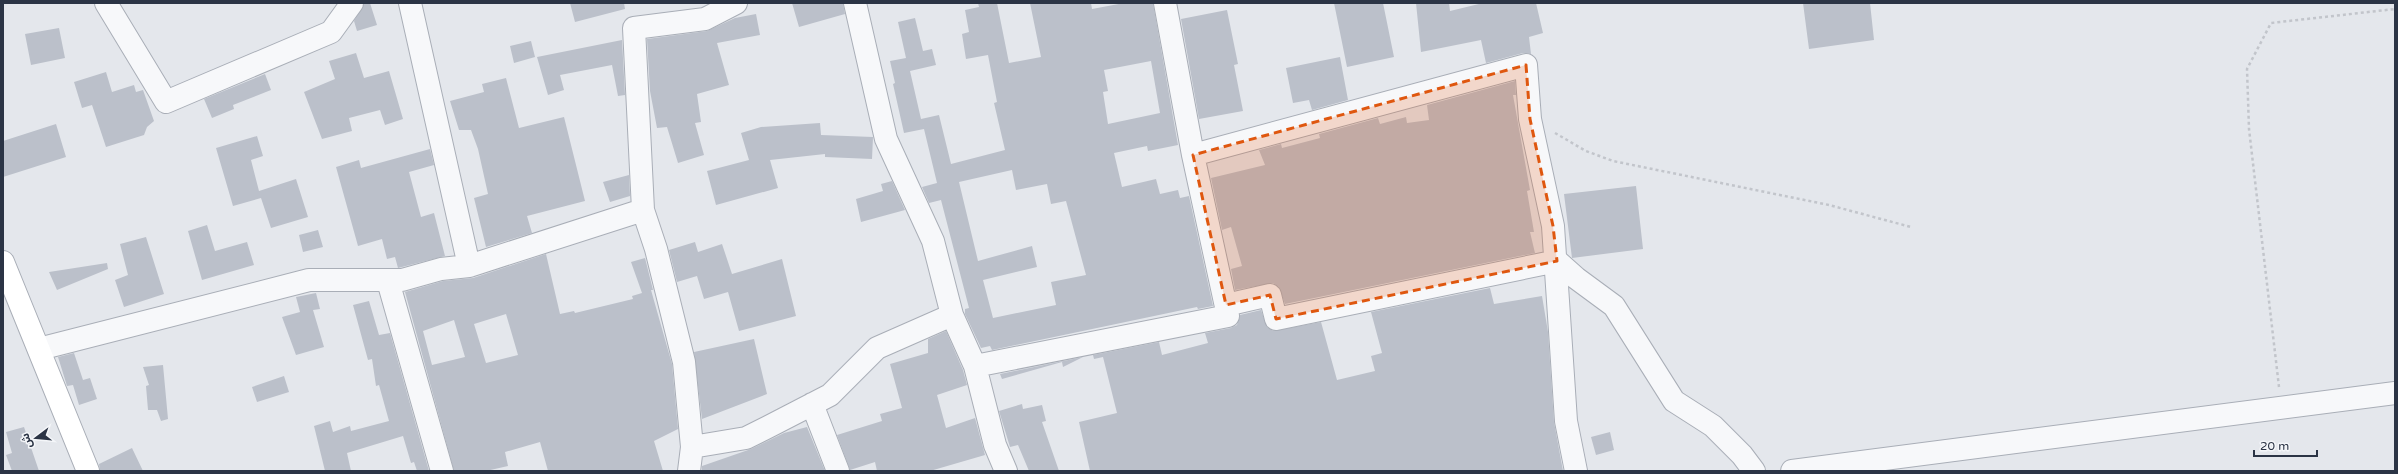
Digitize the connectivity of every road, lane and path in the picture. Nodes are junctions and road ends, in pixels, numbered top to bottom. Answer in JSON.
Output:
{"nodes":[{"id":1,"x":106,"y":3,"type":"edge"},
{"id":2,"x":352,"y":3,"type":"edge"},
{"id":3,"x":410,"y":3,"type":"edge"},
{"id":4,"x":736,"y":3,"type":"edge"},
{"id":5,"x":855,"y":3,"type":"edge"},
{"id":6,"x":1166,"y":3,"type":"edge"},
{"id":7,"x":2395,"y":10,"type":"edge"},
{"id":8,"x":1530,"y":119,"type":"junction"},
{"id":9,"x":1193,"y":154,"type":"junction"},
{"id":10,"x":643,"y":210,"type":"junction"},
{"id":11,"x":1911,"y":227,"type":"dead end"},
{"id":12,"x":1557,"y":261,"type":"junction"},
{"id":13,"x":3,"y":262,"type":"edge"},
{"id":14,"x":469,"y":266,"type":"junction"},
{"id":15,"x":388,"y":281,"type":"junction"},
{"id":16,"x":1226,"y":305,"type":"junction"},
{"id":17,"x":952,"y":315,"type":"junction"},
{"id":18,"x":39,"y":349,"type":"junction"},
{"id":19,"x":975,"y":366,"type":"junction"},
{"id":20,"x":2395,"y":394,"type":"edge"},
{"id":21,"x":812,"y":404,"type":"junction"},
{"id":22,"x":2282,"y":409,"type":"junction"},
{"id":23,"x":692,"y":446,"type":"junction"},
{"id":24,"x":88,"y":471,"type":"edge"},
{"id":25,"x":442,"y":471,"type":"edge"},
{"id":26,"x":690,"y":471,"type":"edge"},
{"id":27,"x":838,"y":471,"type":"edge"},
{"id":28,"x":1006,"y":471,"type":"edge"},
{"id":29,"x":1576,"y":471,"type":"edge"},
{"id":30,"x":1754,"y":471,"type":"edge"},
{"id":31,"x":1792,"y":471,"type":"edge"}],
"edges":[{"from":1,"to":2,"type":"street"},
{"from":3,"to":14,"type":"street"},
{"from":4,"to":10,"type":"street"},
{"from":5,"to":17,"type":"street"},
{"from":6,"to":9,"type":"street"},
{"from":7,"to":22,"type":"path"},
{"from":8,"to":9,"type":"street"},
{"from":8,"to":11,"type":"path"},
{"from":8,"to":12,"type":"street"},
{"from":9,"to":16,"type":"street"},
{"from":10,"to":14,"type":"street"},
{"from":10,"to":23,"type":"street"},
{"from":12,"to":16,"type":"street"},
{"from":12,"to":29,"type":"street"},
{"from":12,"to":30,"type":"street"},
{"from":13,"to":18,"type":"main road"},
{"from":14,"to":15,"type":"street"},
{"from":15,"to":18,"type":"street"},
{"from":15,"to":25,"type":"street"},
{"from":16,"to":19,"type":"street"},
{"from":17,"to":19,"type":"street"},
{"from":17,"to":21,"type":"street"},
{"from":18,"to":24,"type":"main road"},
{"from":19,"to":28,"type":"street"},
{"from":20,"to":22,"type":"street"},
{"from":21,"to":23,"type":"street"},
{"from":21,"to":27,"type":"street"},
{"from":22,"to":31,"type":"street"},
{"from":23,"to":26,"type":"street"}]}
